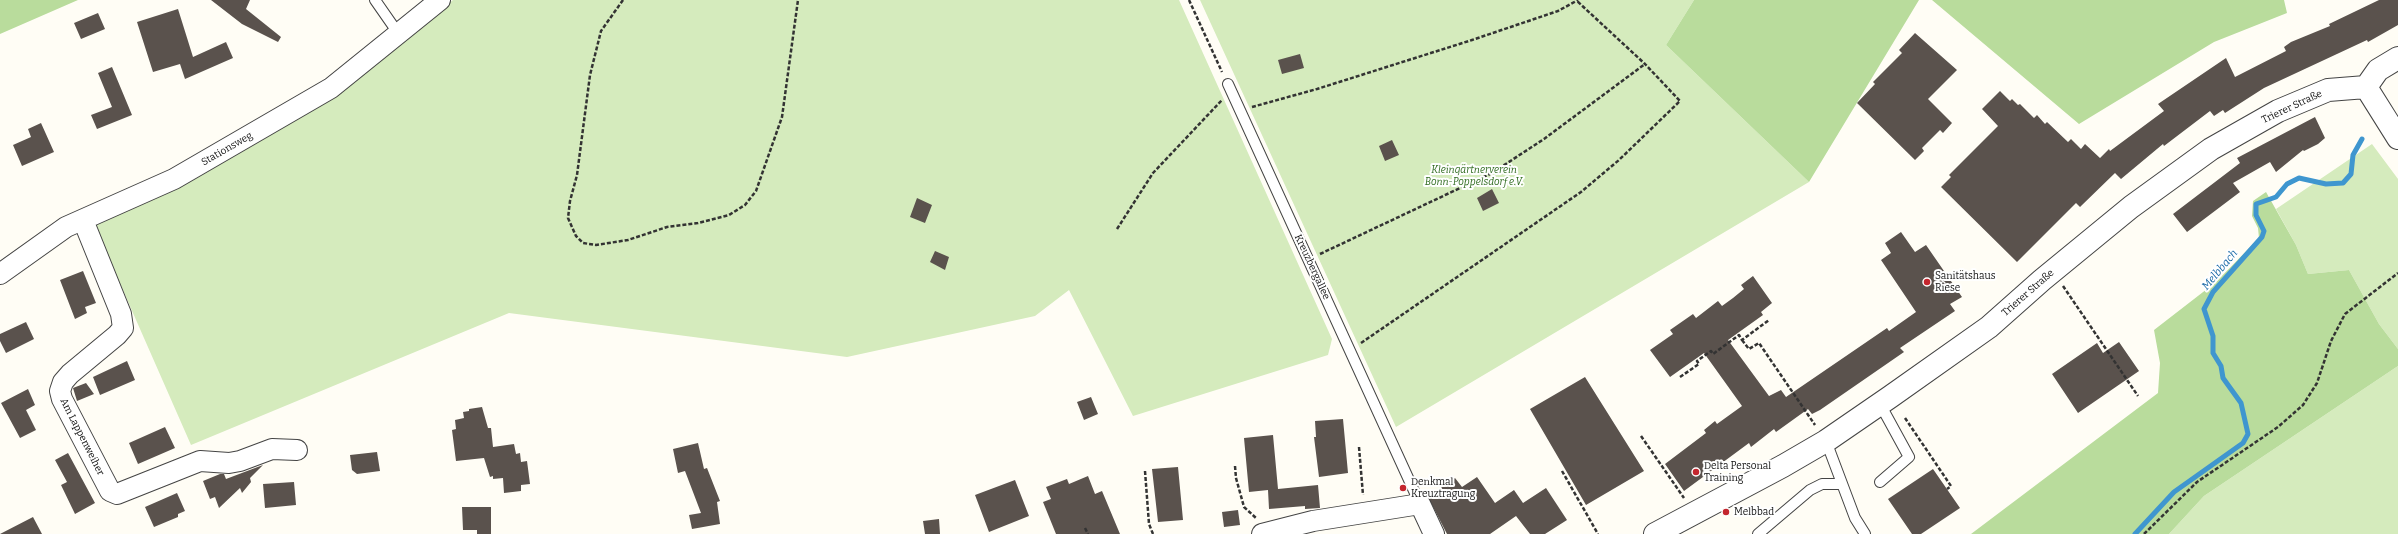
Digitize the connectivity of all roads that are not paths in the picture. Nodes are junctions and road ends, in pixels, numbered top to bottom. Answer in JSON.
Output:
{"nodes":[{"id":1,"x":375,"y":0,"type":"edge"},
{"id":2,"x":440,"y":0,"type":"edge"},
{"id":3,"x":398,"y":33,"type":"junction"},
{"id":4,"x":2398,"y":58,"type":"edge"},
{"id":5,"x":1228,"y":84,"type":"road end"},
{"id":6,"x":2366,"y":87,"type":"junction"},
{"id":7,"x":2398,"y":138,"type":"edge"},
{"id":8,"x":83,"y":220,"type":"junction"},
{"id":9,"x":0,"y":274,"type":"edge"},
{"id":10,"x":1885,"y":401,"type":"junction"},
{"id":11,"x":1822,"y":435,"type":"junction"},
{"id":12,"x":297,"y":450,"type":"dead end"},
{"id":13,"x":1880,"y":482,"type":"dead end"},
{"id":14,"x":1842,"y":484,"type":"junction"},
{"id":15,"x":1420,"y":504,"type":"junction"},
{"id":16,"x":1267,"y":533,"type":"edge"},
{"id":17,"x":1434,"y":534,"type":"edge"},
{"id":18,"x":1655,"y":534,"type":"edge"},
{"id":19,"x":1758,"y":534,"type":"edge"},
{"id":20,"x":1865,"y":534,"type":"edge"}],
"edges":[{"from":1,"to":3,"type":"lane"},
{"from":2,"to":3,"type":"street","name":"Stationsweg"},
{"from":3,"to":8,"type":"street","name":"Stationsweg"},
{"from":4,"to":6,"type":"street"},
{"from":5,"to":15,"type":"lane","name":"Kreuzbergallee"},
{"from":6,"to":7,"type":"street"},
{"from":6,"to":10,"type":"street","name":"Trierer Straße"},
{"from":8,"to":9,"type":"street","name":"Stationsweg"},
{"from":8,"to":12,"type":"street","name":"Am Lappenweiher"},
{"from":10,"to":11,"type":"street","name":"Trierer Straße"},
{"from":10,"to":13,"type":"lane"},
{"from":11,"to":14,"type":"lane"},
{"from":11,"to":18,"type":"street","name":"Trierer Straße"},
{"from":14,"to":19,"type":"lane"},
{"from":14,"to":20,"type":"lane"},
{"from":15,"to":16,"type":"street"},
{"from":15,"to":17,"type":"street","name":"Kreuzbergallee"}]}
